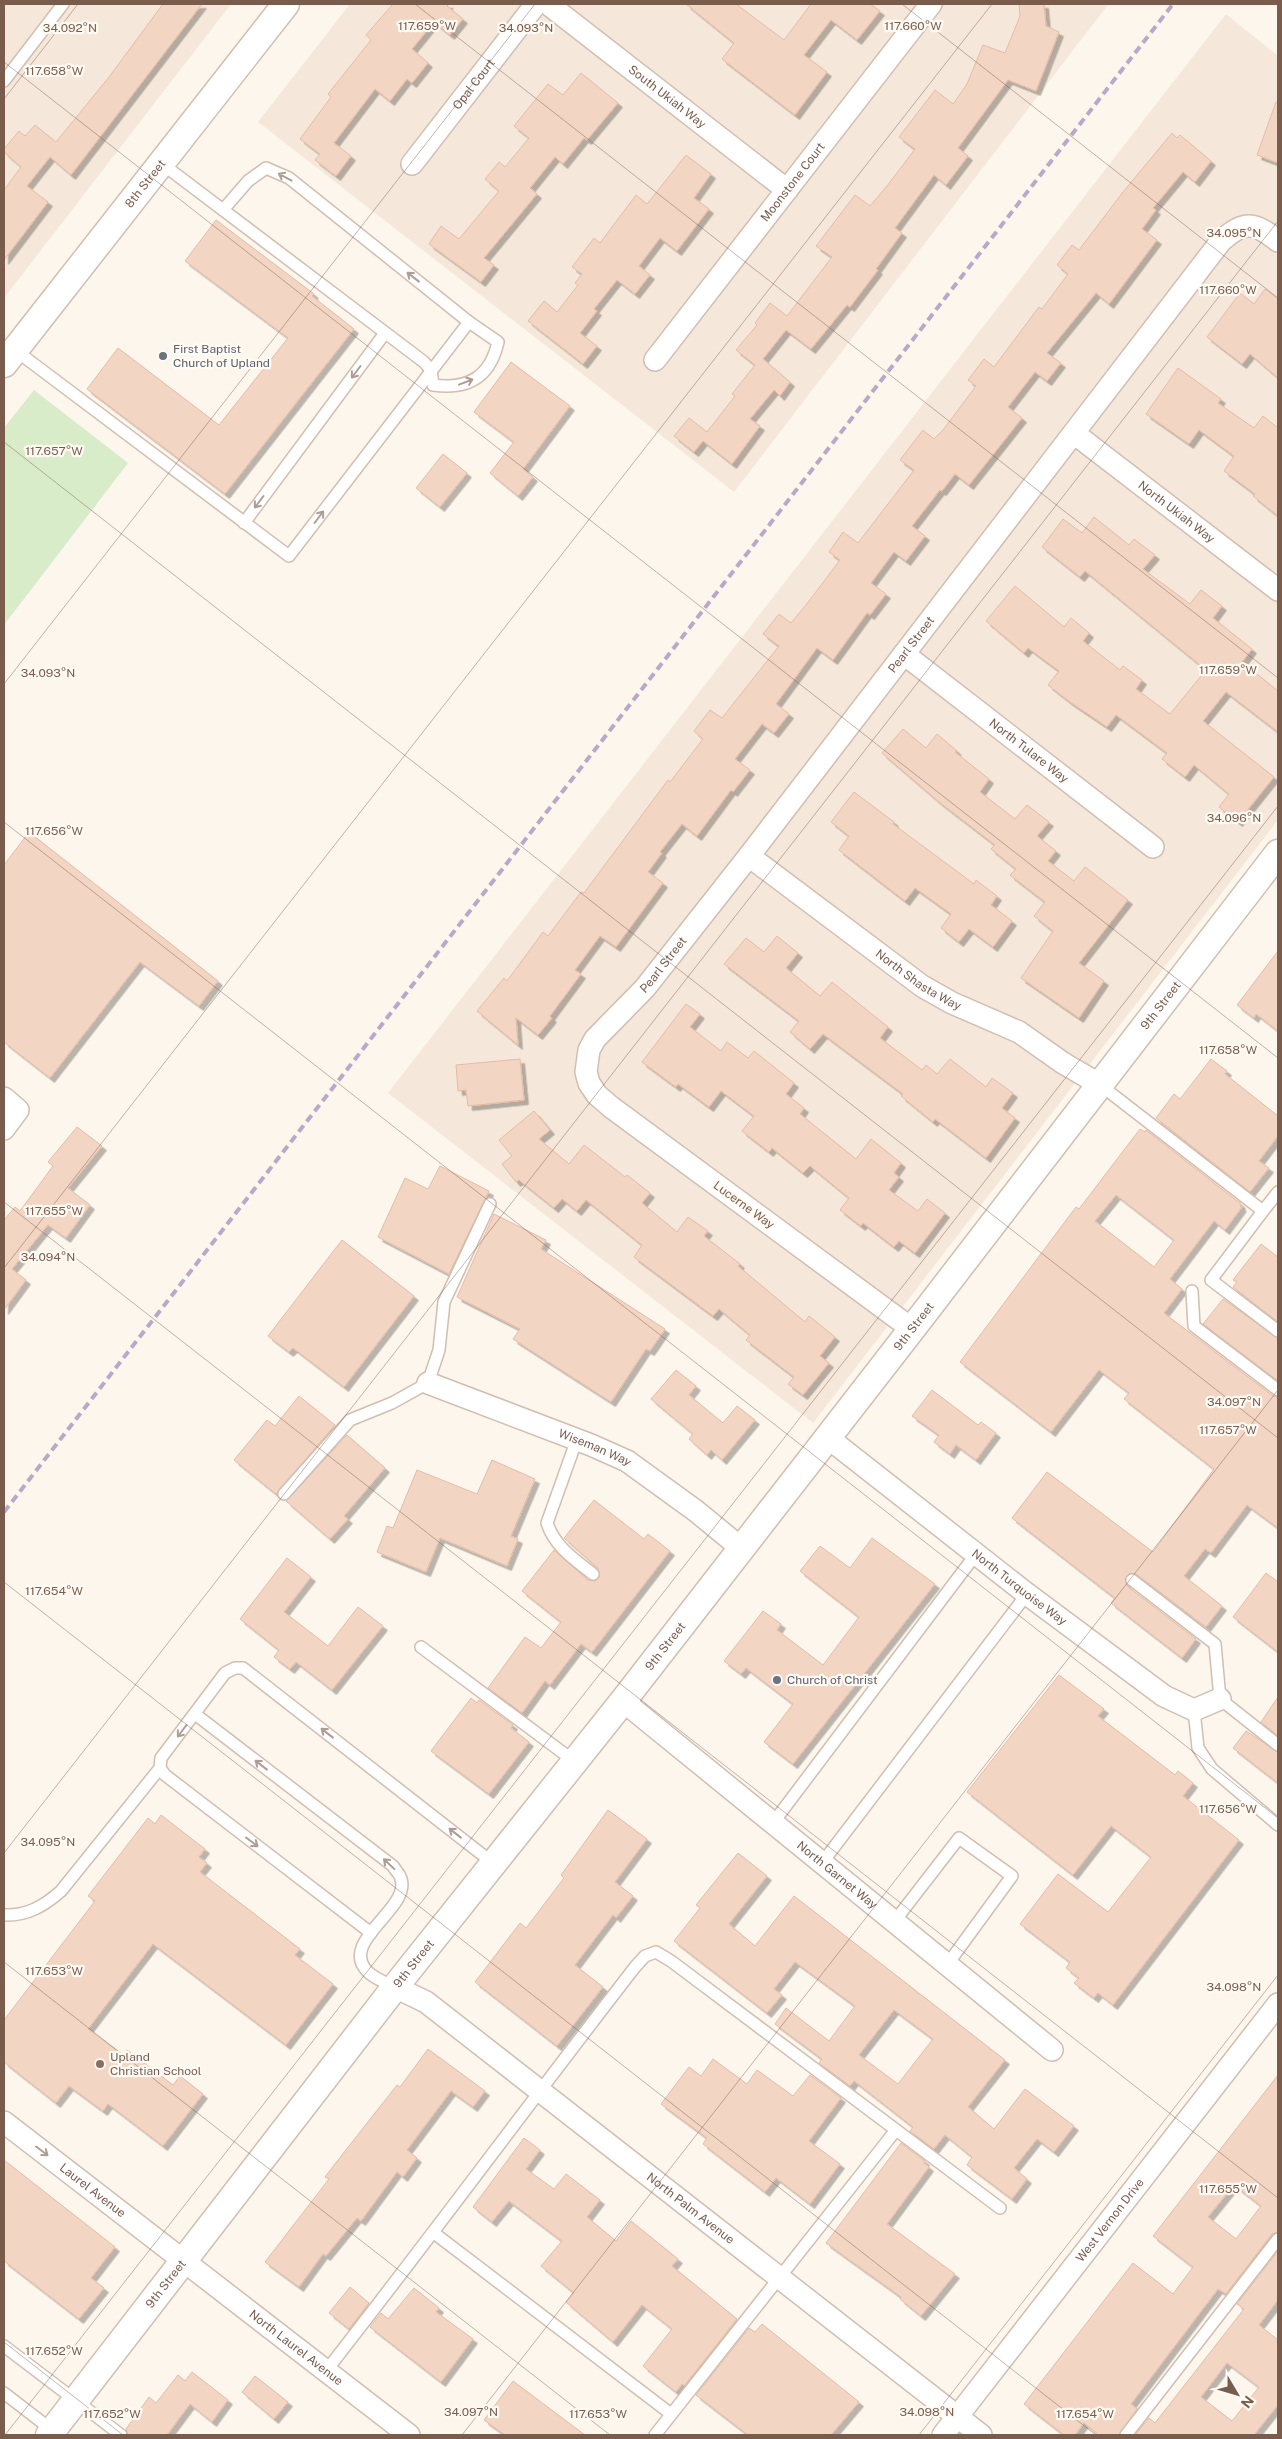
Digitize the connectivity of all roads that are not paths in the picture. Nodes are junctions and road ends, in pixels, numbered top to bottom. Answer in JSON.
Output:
{"nodes":[{"id":1,"x":63,"y":4,"type":"edge"},
{"id":2,"x":286,"y":4,"type":"edge"},
{"id":3,"x":536,"y":4,"type":"edge"},
{"id":4,"x":548,"y":4,"type":"edge"},
{"id":5,"x":931,"y":4,"type":"edge"},
{"id":6,"x":4,"y":81,"type":"edge"},
{"id":7,"x":161,"y":163,"type":"junction"},
{"id":8,"x":412,"y":164,"type":"dead end"},
{"id":9,"x":787,"y":190,"type":"junction"},
{"id":10,"x":223,"y":210,"type":"junction"},
{"id":11,"x":1278,"y":241,"type":"edge"},
{"id":12,"x":469,"y":322,"type":"junction"},
{"id":13,"x":385,"y":333,"type":"junction"},
{"id":14,"x":10,"y":357,"type":"edge"},
{"id":15,"x":655,"y":360,"type":"dead end"},
{"id":16,"x":431,"y":370,"type":"junction"},
{"id":17,"x":1075,"y":434,"type":"junction"},
{"id":18,"x":244,"y":523,"type":"junction"},
{"id":19,"x":1278,"y":590,"type":"edge"},
{"id":20,"x":904,"y":654,"type":"junction"},
{"id":21,"x":1153,"y":847,"type":"dead end"},
{"id":22,"x":1278,"y":853,"type":"edge"},
{"id":23,"x":749,"y":856,"type":"junction"},
{"id":24,"x":586,"y":1072,"type":"joint"},
{"id":25,"x":1100,"y":1084,"type":"junction"},
{"id":26,"x":11,"y":1104,"type":"edge"},
{"id":27,"x":4,"y":1129,"type":"edge"},
{"id":28,"x":1278,"y":1192,"type":"edge"},
{"id":29,"x":490,"y":1204,"type":"dead end"},
{"id":30,"x":1263,"y":1211,"type":"junction"},
{"id":31,"x":1192,"y":1291,"type":"dead end"},
{"id":32,"x":912,"y":1329,"type":"junction"},
{"id":33,"x":1278,"y":1331,"type":"edge"},
{"id":34,"x":428,"y":1383,"type":"junction"},
{"id":35,"x":1278,"y":1390,"type":"edge"},
{"id":36,"x":827,"y":1437,"type":"junction"},
{"id":37,"x":578,"y":1439,"type":"junction"},
{"id":38,"x":284,"y":1494,"type":"dead end"},
{"id":39,"x":741,"y":1548,"type":"junction"},
{"id":40,"x":976,"y":1554,"type":"junction"},
{"id":41,"x":593,"y":1574,"type":"dead end"},
{"id":42,"x":1132,"y":1580,"type":"dead end"},
{"id":43,"x":1027,"y":1594,"type":"junction"},
{"id":44,"x":421,"y":1646,"type":"dead end"},
{"id":45,"x":1220,"y":1699,"type":"junction"},
{"id":46,"x":623,"y":1701,"type":"junction"},
{"id":47,"x":1194,"y":1710,"type":"junction"},
{"id":48,"x":195,"y":1714,"type":"junction"},
{"id":49,"x":1278,"y":1745,"type":"edge"},
{"id":50,"x":574,"y":1761,"type":"junction"},
{"id":51,"x":160,"y":1768,"type":"junction"},
{"id":52,"x":773,"y":1823,"type":"junction"},
{"id":53,"x":1278,"y":1825,"type":"edge"},
{"id":54,"x":494,"y":1863,"type":"junction"},
{"id":55,"x":822,"y":1863,"type":"junction"},
{"id":56,"x":4,"y":1915,"type":"edge"},
{"id":57,"x":894,"y":1922,"type":"junction"},
{"id":58,"x":370,"y":1933,"type":"junction"},
{"id":59,"x":947,"y":1965,"type":"junction"},
{"id":60,"x":395,"y":1987,"type":"junction"},
{"id":61,"x":1278,"y":2004,"type":"edge"},
{"id":62,"x":1052,"y":2050,"type":"dead end"},
{"id":63,"x":539,"y":2090,"type":"junction"},
{"id":64,"x":4,"y":2122,"type":"edge"},
{"id":65,"x":896,"y":2130,"type":"junction"},
{"id":66,"x":1000,"y":2208,"type":"dead end"},
{"id":67,"x":434,"y":2233,"type":"junction"},
{"id":68,"x":1278,"y":2239,"type":"edge"},
{"id":69,"x":184,"y":2260,"type":"junction"},
{"id":70,"x":779,"y":2278,"type":"junction"},
{"id":71,"x":4,"y":2346,"type":"edge"},
{"id":72,"x":326,"y":2371,"type":"junction"},
{"id":73,"x":4,"y":2393,"type":"edge"},
{"id":74,"x":76,"y":2401,"type":"junction"},
{"id":75,"x":671,"y":2414,"type":"junction"},
{"id":76,"x":958,"y":2417,"type":"junction"},
{"id":77,"x":51,"y":2433,"type":"edge"},
{"id":78,"x":121,"y":2435,"type":"edge"},
{"id":79,"x":409,"y":2435,"type":"edge"},
{"id":80,"x":654,"y":2435,"type":"edge"},
{"id":81,"x":943,"y":2435,"type":"edge"},
{"id":82,"x":981,"y":2435,"type":"edge"},
{"id":83,"x":1126,"y":2435,"type":"edge"}],
"edges":[{"from":1,"to":6,"type":"lane"},
{"from":2,"to":7,"type":"street","name":"8th Street"},
{"from":3,"to":8,"type":"street","name":"Opal Court"},
{"from":4,"to":9,"type":"street","name":"South Ukiah Way"},
{"from":5,"to":9,"type":"street","name":"Moonstone Court"},
{"from":7,"to":10,"type":"lane"},
{"from":7,"to":14,"type":"street","name":"8th Street"},
{"from":9,"to":15,"type":"street","name":"Moonstone Court"},
{"from":12,"to":10,"type":"lane","one_way":true},
{"from":10,"to":13,"type":"lane"},
{"from":11,"to":17,"type":"street","name":"Pearl Street"},
{"from":12,"to":16,"type":"lane"},
{"from":16,"to":12,"type":"lane","one_way":true},
{"from":13,"to":16,"type":"lane"},
{"from":13,"to":18,"type":"lane","one_way":true},
{"from":14,"to":18,"type":"lane"},
{"from":18,"to":16,"type":"lane","one_way":true},
{"from":17,"to":19,"type":"street","name":"North Ukiah Way"},
{"from":17,"to":20,"type":"street","name":"Pearl Street"},
{"from":20,"to":21,"type":"street","name":"North Tulare Way"},
{"from":20,"to":23,"type":"street","name":"Pearl Street"},
{"from":22,"to":25,"type":"street","name":"9th Street"},
{"from":23,"to":24,"type":"street","name":"Pearl Street"},
{"from":23,"to":25,"type":"street","name":"North Shasta Way"},
{"from":24,"to":32,"type":"street","name":"Lucerne Way"},
{"from":25,"to":30,"type":"lane"},
{"from":25,"to":32,"type":"street","name":"9th Street"},
{"from":26,"to":27,"type":"street"},
{"from":28,"to":30,"type":"lane"},
{"from":29,"to":34,"type":"lane"},
{"from":30,"to":33,"type":"lane"},
{"from":31,"to":35,"type":"lane"},
{"from":32,"to":36,"type":"street","name":"9th Street"},
{"from":34,"to":37,"type":"street","name":"Wiseman Way"},
{"from":34,"to":38,"type":"lane"},
{"from":36,"to":39,"type":"street","name":"9th Street"},
{"from":36,"to":40,"type":"street","name":"North Turquoise Way"},
{"from":37,"to":39,"type":"street","name":"Wiseman Way"},
{"from":37,"to":41,"type":"lane"},
{"from":39,"to":46,"type":"street","name":"9th Street"},
{"from":40,"to":43,"type":"street","name":"North Turquoise Way"},
{"from":40,"to":52,"type":"lane"},
{"from":42,"to":45,"type":"lane"},
{"from":43,"to":47,"type":"street","name":"North Turquoise Way"},
{"from":43,"to":55,"type":"lane"},
{"from":44,"to":50,"type":"lane"},
{"from":45,"to":47,"type":"street"},
{"from":45,"to":49,"type":"lane"},
{"from":46,"to":50,"type":"street","name":"9th Street"},
{"from":46,"to":52,"type":"street","name":"North Garnet Way"},
{"from":47,"to":53,"type":"lane"},
{"from":48,"to":51,"type":"lane","one_way":true},
{"from":54,"to":48,"type":"lane","one_way":true},
{"from":58,"to":48,"type":"lane","one_way":true},
{"from":50,"to":54,"type":"street","name":"9th Street"},
{"from":51,"to":56,"type":"lane"},
{"from":51,"to":58,"type":"lane","one_way":true},
{"from":52,"to":55,"type":"street","name":"North Garnet Way"},
{"from":54,"to":60,"type":"street","name":"9th Street"},
{"from":55,"to":57,"type":"street","name":"North Garnet Way"},
{"from":57,"to":59,"type":"street","name":"North Garnet Way"},
{"from":57,"to":59,"type":"lane"},
{"from":58,"to":60,"type":"lane"},
{"from":59,"to":62,"type":"street","name":"North Garnet Way"},
{"from":60,"to":63,"type":"street","name":"North Palm Avenue"},
{"from":60,"to":69,"type":"street","name":"9th Street"},
{"from":61,"to":76,"type":"street","name":"West Vernon Drive"},
{"from":63,"to":65,"type":"lane"},
{"from":63,"to":67,"type":"lane"},
{"from":63,"to":70,"type":"street","name":"North Palm Avenue"},
{"from":64,"to":69,"type":"street","name":"Laurel Avenue","one_way":true},
{"from":65,"to":66,"type":"lane"},
{"from":65,"to":70,"type":"lane"},
{"from":67,"to":72,"type":"lane"},
{"from":67,"to":75,"type":"lane"},
{"from":68,"to":83,"type":"lane"},
{"from":69,"to":72,"type":"street","name":"North Laurel Avenue"},
{"from":69,"to":74,"type":"street","name":"9th Street"},
{"from":70,"to":75,"type":"lane"},
{"from":70,"to":76,"type":"street","name":"North Palm Avenue"},
{"from":71,"to":74,"type":"lane"},
{"from":72,"to":79,"type":"street","name":"North Laurel Avenue"},
{"from":73,"to":77,"type":"lane"},
{"from":74,"to":77,"type":"street","name":"9th Street"},
{"from":74,"to":78,"type":"lane"},
{"from":75,"to":80,"type":"lane"},
{"from":76,"to":81,"type":"street","name":"West Vernon Drive"},
{"from":76,"to":82,"type":"street","name":"North Palm Avenue"}]}
